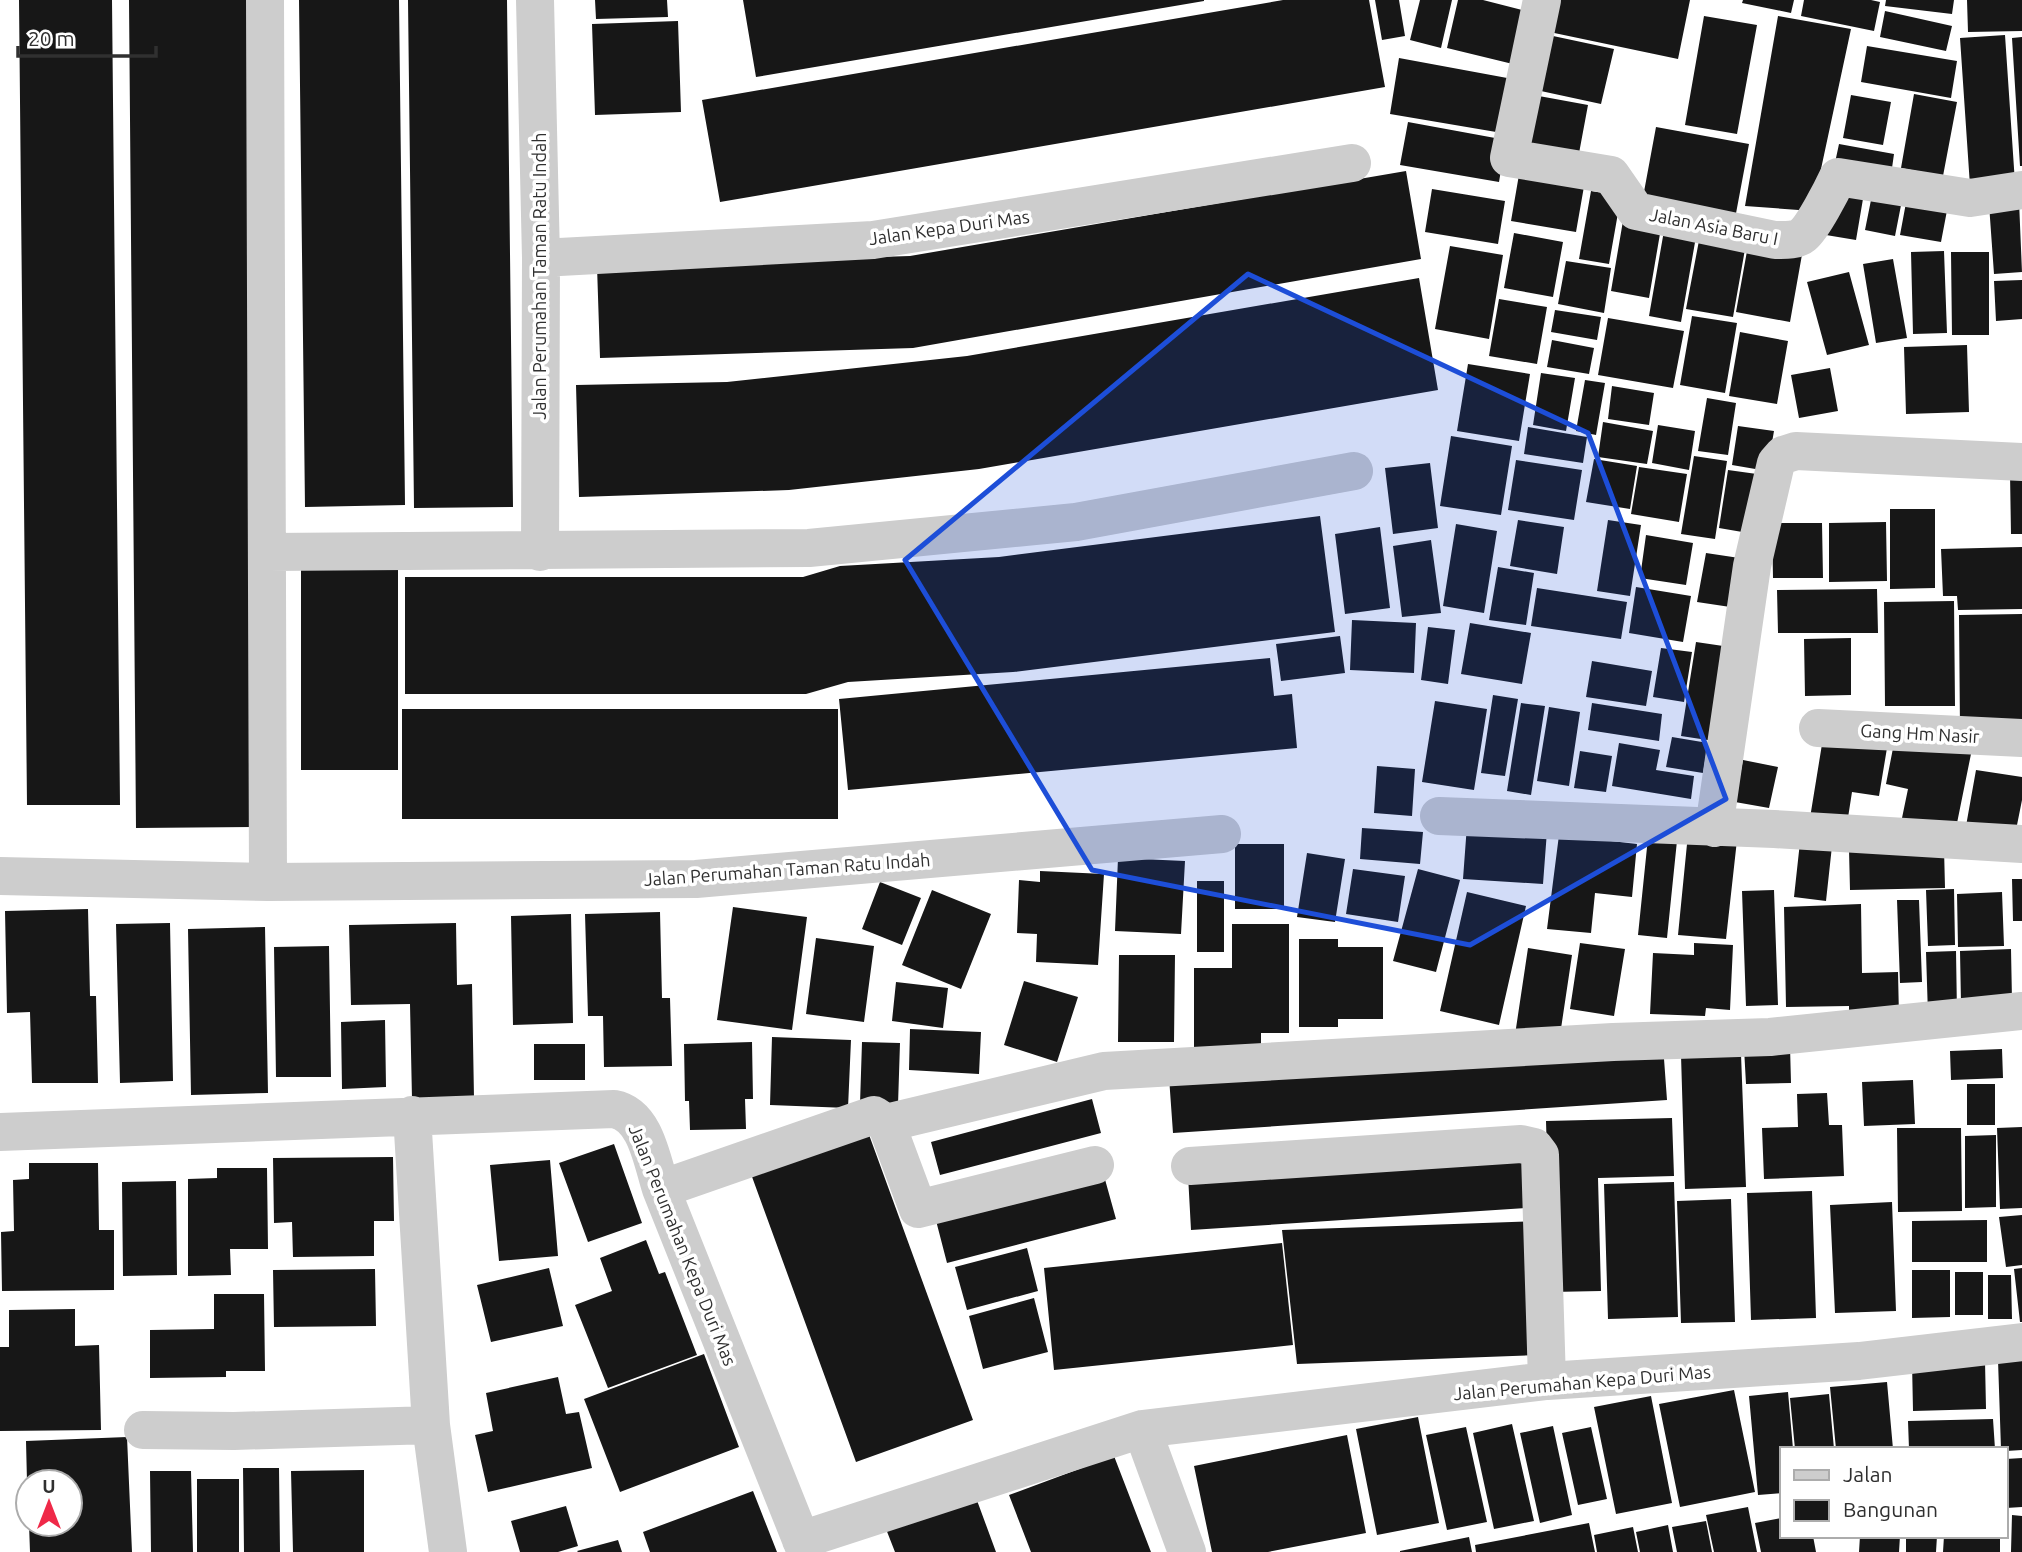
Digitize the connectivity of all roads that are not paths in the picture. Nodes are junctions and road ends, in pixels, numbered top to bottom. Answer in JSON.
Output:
{"nodes":[{"id":1,"x":265,"y":0,"type":"edge"},
{"id":2,"x":535,"y":0,"type":"edge"},
{"id":3,"x":1542,"y":0,"type":"edge"},
{"id":4,"x":1352,"y":163,"type":"dead end"},
{"id":5,"x":2022,"y":190,"type":"edge"},
{"id":6,"x":541,"y":258,"type":"junction"},
{"id":7,"x":2022,"y":462,"type":"edge"},
{"id":8,"x":1354,"y":471,"type":"dead end"},
{"id":9,"x":268,"y":552,"type":"junction"},
{"id":10,"x":540,"y":552,"type":"junction"},
{"id":11,"x":1818,"y":728,"type":"dead end"},
{"id":12,"x":2022,"y":738,"type":"edge"},
{"id":13,"x":1439,"y":816,"type":"dead end"},
{"id":14,"x":1714,"y":828,"type":"junction"},
{"id":15,"x":1222,"y":834,"type":"dead end"},
{"id":16,"x":2022,"y":844,"type":"edge"},
{"id":17,"x":0,"y":876,"type":"edge"},
{"id":18,"x":268,"y":882,"type":"junction"},
{"id":19,"x":2022,"y":1011,"type":"edge"},
{"id":20,"x":412,"y":1115,"type":"junction"},
{"id":21,"x":887,"y":1123,"type":"junction"},
{"id":22,"x":0,"y":1132,"type":"edge"},
{"id":23,"x":1095,"y":1165,"type":"dead end"},
{"id":24,"x":1190,"y":1166,"type":"dead end"},
{"id":25,"x":661,"y":1188,"type":"junction"},
{"id":26,"x":2022,"y":1342,"type":"edge"},
{"id":27,"x":1547,"y":1381,"type":"junction"},
{"id":28,"x":431,"y":1425,"type":"junction"},
{"id":29,"x":1142,"y":1429,"type":"junction"},
{"id":30,"x":143,"y":1430,"type":"dead end"},
{"id":31,"x":804,"y":1546,"type":"edge"},
{"id":32,"x":448,"y":1552,"type":"edge"},
{"id":33,"x":1187,"y":1552,"type":"edge"}],
"edges":[{"from":1,"to":9,"type":"street"},
{"from":2,"to":6,"type":"street","name":"Jalan Perumahan Taman Ratu Indah"},
{"from":3,"to":5,"type":"street","name":"Jalan Asia Baru I"},
{"from":4,"to":6,"type":"street","name":"Jalan Kepa Duri Mas"},
{"from":6,"to":10,"type":"street","name":"Jalan Perumahan Taman Ratu Indah"},
{"from":7,"to":14,"type":"street"},
{"from":8,"to":10,"type":"street"},
{"from":9,"to":10,"type":"street"},
{"from":9,"to":18,"type":"street"},
{"from":11,"to":12,"type":"street","name":"Gang Hm Nasir"},
{"from":13,"to":14,"type":"street"},
{"from":14,"to":16,"type":"street"},
{"from":15,"to":18,"type":"street","name":"Jalan Perumahan Taman Ratu Indah"},
{"from":17,"to":18,"type":"street","name":"Jalan Perumahan Taman Ratu Indah"},
{"from":19,"to":21,"type":"street"},
{"from":20,"to":22,"type":"street","name":"Jalan Perumahan Kepa Duri Mas"},
{"from":20,"to":25,"type":"street","name":"Jalan Perumahan Kepa Duri Mas"},
{"from":20,"to":28,"type":"street"},
{"from":21,"to":23,"type":"street"},
{"from":21,"to":25,"type":"street"},
{"from":24,"to":27,"type":"street"},
{"from":25,"to":31,"type":"street","name":"Jalan Perumahan Kepa Duri Mas"},
{"from":26,"to":27,"type":"street","name":"Jalan Perumahan Kepa Duri Mas"},
{"from":27,"to":29,"type":"street","name":"Jalan Perumahan Kepa Duri Mas"},
{"from":28,"to":30,"type":"street"},
{"from":28,"to":32,"type":"street"},
{"from":29,"to":31,"type":"street","name":"Jalan Perumahan Kepa Duri Mas"},
{"from":29,"to":33,"type":"street"}]}
